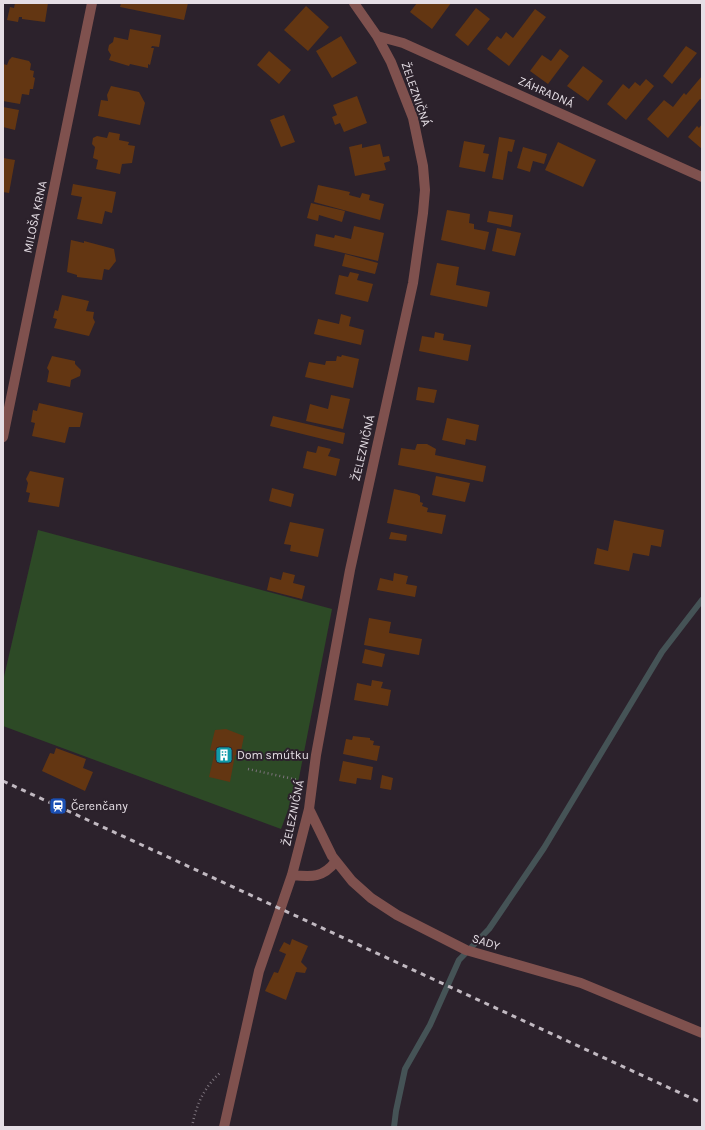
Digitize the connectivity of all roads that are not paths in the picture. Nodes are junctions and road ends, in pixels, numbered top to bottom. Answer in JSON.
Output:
{"nodes":[{"id":1,"x":92,"y":3,"type":"edge"},
{"id":2,"x":354,"y":3,"type":"edge"},
{"id":3,"x":377,"y":36,"type":"junction"},
{"id":4,"x":702,"y":177,"type":"edge"},
{"id":5,"x":3,"y":437,"type":"edge"},
{"id":6,"x":309,"y":809,"type":"junction"},
{"id":7,"x":336,"y":861,"type":"junction"},
{"id":8,"x":292,"y":875,"type":"junction"},
{"id":9,"x":702,"y":1034,"type":"edge"},
{"id":10,"x":224,"y":1127,"type":"edge"}],
"edges":[{"from":1,"to":5,"type":"street","name":"MILOŠA KRNA"},
{"from":2,"to":3,"type":"street","name":"ŽELEZNIČNÁ"},
{"from":3,"to":4,"type":"street","name":"ZÁHRADNÁ"},
{"from":3,"to":6,"type":"street","name":"ŽELEZNIČNÁ"},
{"from":6,"to":7,"type":"street","name":"SADY"},
{"from":6,"to":8,"type":"street","name":"ŽELEZNIČNÁ"},
{"from":7,"to":8,"type":"street"},
{"from":7,"to":9,"type":"street","name":"SADY"},
{"from":8,"to":10,"type":"street","name":"ŽELEZNIČNÁ"}]}
